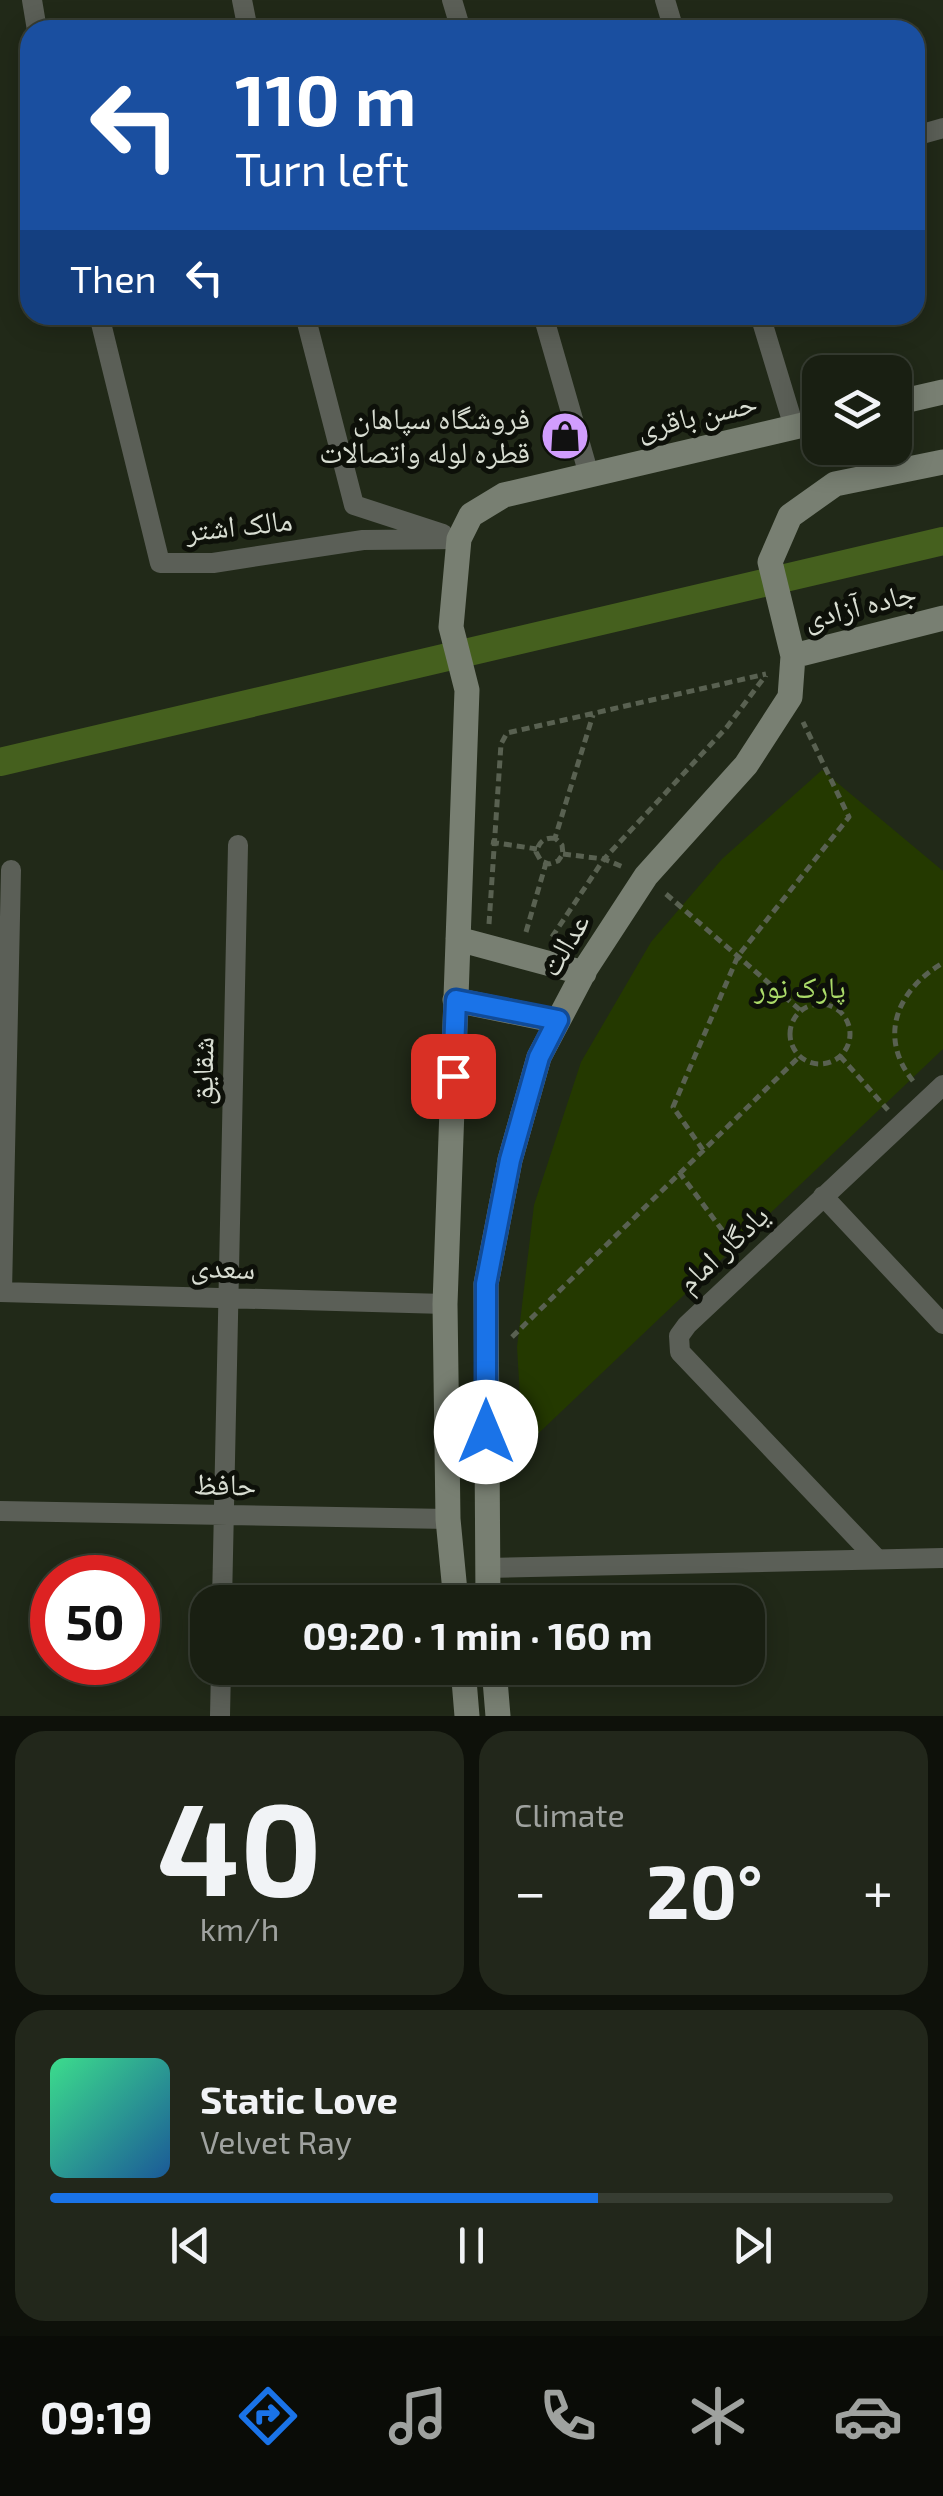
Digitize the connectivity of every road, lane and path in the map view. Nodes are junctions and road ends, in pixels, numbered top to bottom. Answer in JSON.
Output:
{"nodes":[{"id":1,"x":101,"y":325,"type":"edge"},
{"id":2,"x":308,"y":325,"type":"edge"},
{"id":3,"x":546,"y":325,"type":"edge"},
{"id":4,"x":763,"y":325,"type":"edge"},
{"id":5,"x":943,"y":392,"type":"edge"},
{"id":6,"x":912,"y":399,"type":"edge"},
{"id":7,"x":802,"y":425,"type":"edge"},
{"id":8,"x":794,"y":427,"type":"junction"},
{"id":9,"x":943,"y":462,"type":"edge"},
{"id":10,"x":590,"y":475,"type":"junction"},
{"id":11,"x":459,"y":539,"type":"junction"},
{"id":12,"x":943,"y":618,"type":"edge"},
{"id":13,"x":794,"y":656,"type":"junction"},
{"id":14,"x":767,"y":674,"type":"junction"},
{"id":15,"x":790,"y":697,"type":"junction"},
{"id":16,"x":594,"y":713,"type":"junction"},
{"id":17,"x":461,"y":838,"type":"junction"},
{"id":18,"x":555,"y":838,"type":"junction"},
{"id":19,"x":494,"y":842,"type":"junction"},
{"id":20,"x":238,"y":845,"type":"dead end"},
{"id":21,"x":538,"y":849,"type":"junction"},
{"id":22,"x":563,"y":854,"type":"junction"},
{"id":23,"x":604,"y":860,"type":"junction"},
{"id":24,"x":546,"y":863,"type":"junction"},
{"id":25,"x":11,"y":870,"type":"dead end"},
{"id":26,"x":646,"y":876,"type":"junction"},
{"id":27,"x":488,"y":930,"type":"dead end"},
{"id":28,"x":525,"y":936,"type":"dead end"},
{"id":29,"x":458,"y":939,"type":"junction"},
{"id":30,"x":550,"y":940,"type":"dead end"},
{"id":31,"x":738,"y":956,"type":"junction"},
{"id":32,"x":943,"y":963,"type":"edge"},
{"id":33,"x":584,"y":973,"type":"junction"},
{"id":34,"x":456,"y":1000,"type":"junction"},
{"id":35,"x":800,"y":1010,"type":"junction"},
{"id":36,"x":558,"y":1020,"type":"junction"},
{"id":37,"x":840,"y":1056,"type":"junction"},
{"id":38,"x":799,"y":1057,"type":"junction"},
{"id":39,"x":937,"y":1090,"type":"edge"},
{"id":40,"x":901,"y":1124,"type":"junction"},
{"id":41,"x":703,"y":1150,"type":"junction"},
{"id":42,"x":679,"y":1172,"type":"junction"},
{"id":43,"x":823,"y":1196,"type":"junction"},
{"id":44,"x":748,"y":1267,"type":"junction"},
{"id":45,"x":1,"y":1292,"type":"edge"},
{"id":46,"x":229,"y":1298,"type":"junction"},
{"id":47,"x":445,"y":1304,"type":"junction"},
{"id":48,"x":943,"y":1324,"type":"edge"},
{"id":49,"x":485,"y":1364,"type":"junction"},
{"id":50,"x":0,"y":1511,"type":"edge"},
{"id":51,"x":224,"y":1516,"type":"junction"},
{"id":52,"x":448,"y":1519,"type":"junction"},
{"id":53,"x":876,"y":1558,"type":"junction"},
{"id":54,"x":943,"y":1558,"type":"edge"},
{"id":55,"x":486,"y":1568,"type":"junction"},
{"id":56,"x":222,"y":1585,"type":"edge"},
{"id":57,"x":454,"y":1585,"type":"edge"},
{"id":58,"x":487,"y":1585,"type":"edge"},
{"id":59,"x":221,"y":1685,"type":"edge"},
{"id":60,"x":464,"y":1685,"type":"edge"},
{"id":61,"x":495,"y":1685,"type":"edge"},
{"id":62,"x":220,"y":1716,"type":"edge"},
{"id":63,"x":467,"y":1716,"type":"edge"},
{"id":64,"x":498,"y":1716,"type":"edge"}],
"edges":[{"from":1,"to":11,"type":"street","name":"مالک اشتر"},
{"from":2,"to":11,"type":"street"},
{"from":3,"to":10,"type":"street"},
{"from":4,"to":8,"type":"street"},
{"from":5,"to":6,"type":"main road"},
{"from":7,"to":8,"type":"main road","name":"حسن باقری"},
{"from":8,"to":10,"type":"main road","name":"حسن باقری"},
{"from":9,"to":13,"type":"main road","name":"عدالت"},
{"from":10,"to":11,"type":"main road","name":"حسن باقری"},
{"from":11,"to":17,"type":"main road"},
{"from":12,"to":13,"type":"main road","name":"جاده آزادی"},
{"from":13,"to":14,"type":"path"},
{"from":13,"to":15,"type":"main road","name":"عدالت"},
{"from":14,"to":16,"type":"path"},
{"from":14,"to":23,"type":"path"},
{"from":15,"to":26,"type":"main road","name":"عدالت"},
{"from":15,"to":31,"type":"path"},
{"from":16,"to":18,"type":"path"},
{"from":16,"to":19,"type":"path"},
{"from":17,"to":19,"type":"path"},
{"from":17,"to":29,"type":"main road"},
{"from":18,"to":21,"type":"path"},
{"from":18,"to":22,"type":"path"},
{"from":19,"to":21,"type":"path"},
{"from":19,"to":27,"type":"path"},
{"from":20,"to":46,"type":"street","name":"شقایق"},
{"from":21,"to":24,"type":"path"},
{"from":22,"to":23,"type":"path"},
{"from":22,"to":24,"type":"path"},
{"from":23,"to":26,"type":"path"},
{"from":23,"to":30,"type":"path"},
{"from":24,"to":28,"type":"path"},
{"from":25,"to":45,"type":"street"},
{"from":26,"to":31,"type":"path"},
{"from":26,"to":33,"type":"main road","name":"عدالت"},
{"from":29,"to":33,"type":"main road"},
{"from":29,"to":34,"type":"main road"},
{"from":31,"to":35,"type":"path"},
{"from":31,"to":41,"type":"path"},
{"from":32,"to":39,"type":"path"},
{"from":33,"to":36,"type":"main road","name":"عدالت"},
{"from":34,"to":36,"type":"main road"},
{"from":34,"to":47,"type":"main road"},
{"from":35,"to":37,"type":"path"},
{"from":35,"to":38,"type":"path"},
{"from":36,"to":49,"type":"main road","name":"عدالت"},
{"from":37,"to":38,"type":"path"},
{"from":37,"to":40,"type":"path"},
{"from":38,"to":41,"type":"path"},
{"from":39,"to":40,"type":"street","name":"یادگار امام"},
{"from":40,"to":43,"type":"street","name":"یادگار امام"},
{"from":41,"to":42,"type":"path"},
{"from":42,"to":44,"type":"path"},
{"from":42,"to":49,"type":"path"},
{"from":43,"to":44,"type":"street","name":"یادگار امام"},
{"from":43,"to":48,"type":"street"},
{"from":44,"to":53,"type":"street","name":"یادگار امام"},
{"from":45,"to":46,"type":"street","name":"سعدی"},
{"from":46,"to":47,"type":"street","name":"سعدی"},
{"from":46,"to":51,"type":"street","name":"شقایق"},
{"from":47,"to":52,"type":"main road"},
{"from":49,"to":55,"type":"main road","name":"عدالت"},
{"from":50,"to":51,"type":"street","name":"حافظ"},
{"from":51,"to":52,"type":"street","name":"حافظ"},
{"from":51,"to":56,"type":"street","name":"شقایق"},
{"from":52,"to":57,"type":"main road"},
{"from":53,"to":54,"type":"street"},
{"from":53,"to":55,"type":"street"},
{"from":55,"to":58,"type":"main road","name":"عدالت"},
{"from":59,"to":62,"type":"street"},
{"from":60,"to":63,"type":"main road"},
{"from":61,"to":64,"type":"main road"}]}
